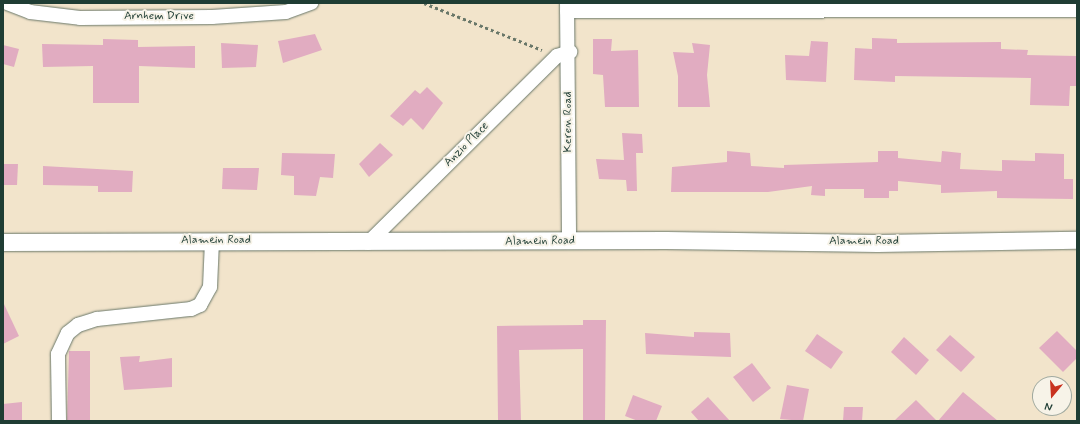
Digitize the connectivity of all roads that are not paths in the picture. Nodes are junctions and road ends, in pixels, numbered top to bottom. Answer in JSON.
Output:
{"nodes":[{"id":1,"x":7,"y":3,"type":"edge"},
{"id":2,"x":311,"y":3,"type":"edge"},
{"id":3,"x":567,"y":7,"type":"edge"},
{"id":4,"x":1077,"y":10,"type":"edge"},
{"id":5,"x":563,"y":54,"type":"junction"},
{"id":6,"x":1077,"y":240,"type":"edge"},
{"id":7,"x":212,"y":241,"type":"junction"},
{"id":8,"x":569,"y":241,"type":"junction"},
{"id":9,"x":3,"y":242,"type":"edge"},
{"id":10,"x":368,"y":243,"type":"junction"},
{"id":11,"x":60,"y":421,"type":"edge"}],
"edges":[{"from":1,"to":2,"type":"street","name":"Arnhem Drive"},
{"from":3,"to":4,"type":"street"},
{"from":3,"to":5,"type":"street","name":"Keren Road"},
{"from":5,"to":8,"type":"street","name":"Keren Road"},
{"from":5,"to":10,"type":"street","name":"Anzio Place"},
{"from":6,"to":8,"type":"street","name":"Alamein Road"},
{"from":7,"to":9,"type":"street","name":"Alamein Road"},
{"from":7,"to":10,"type":"street","name":"Alamein Road"},
{"from":7,"to":11,"type":"street"},
{"from":8,"to":10,"type":"street","name":"Alamein Road"}]}
